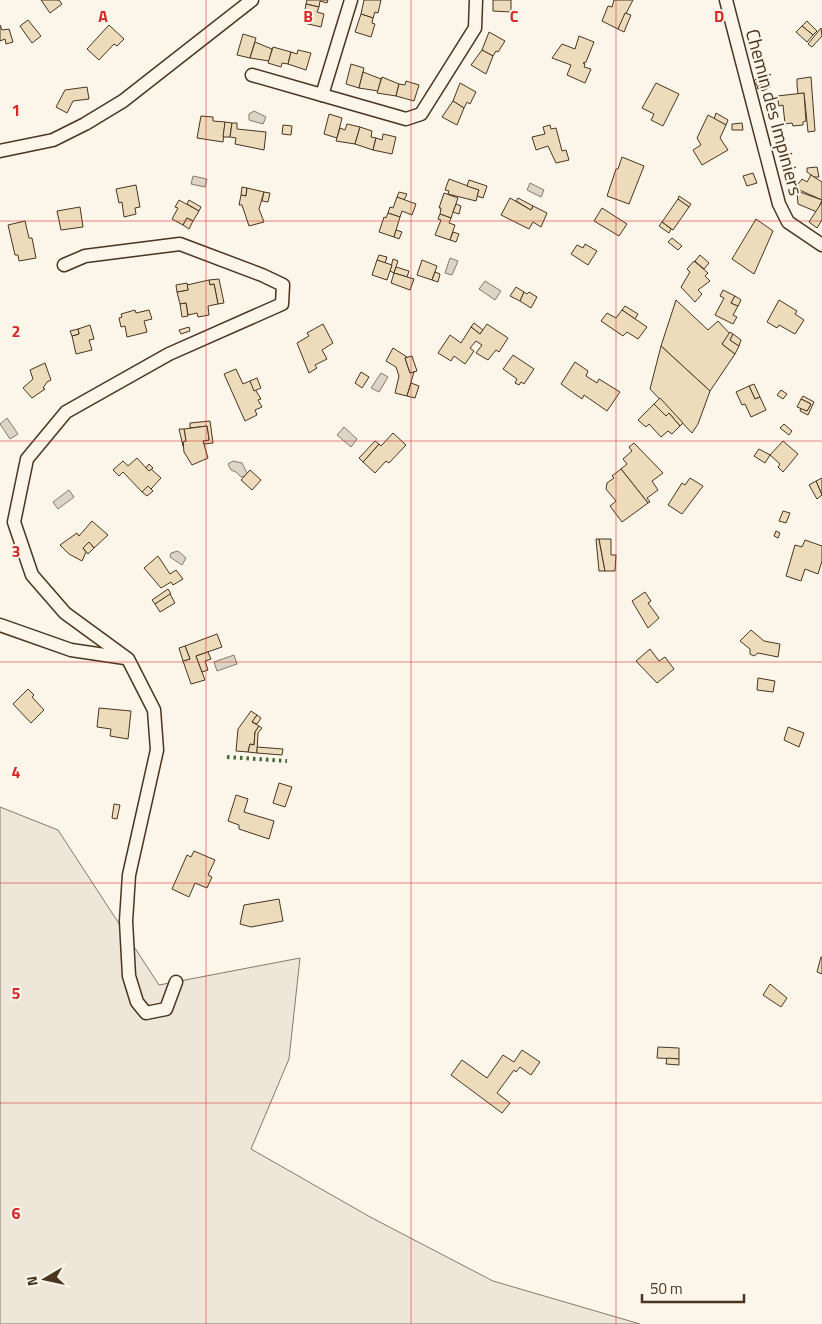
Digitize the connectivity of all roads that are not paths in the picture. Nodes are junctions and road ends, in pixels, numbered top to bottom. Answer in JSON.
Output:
{"nodes":[{"id":1,"x":252,"y":0,"type":"edge"},
{"id":2,"x":351,"y":0,"type":"edge"},
{"id":3,"x":476,"y":0,"type":"edge"},
{"id":4,"x":726,"y":0,"type":"edge"},
{"id":5,"x":252,"y":75,"type":"dead end"},
{"id":6,"x":322,"y":95,"type":"junction"},
{"id":7,"x":0,"y":151,"type":"edge"},
{"id":8,"x":822,"y":246,"type":"edge"},
{"id":9,"x":64,"y":265,"type":"dead end"},
{"id":10,"x":0,"y":625,"type":"edge"},
{"id":11,"x":128,"y":659,"type":"junction"},
{"id":12,"x":176,"y":982,"type":"dead end"}],
"edges":[{"from":1,"to":7,"type":"street"},
{"from":2,"to":6,"type":"street"},
{"from":3,"to":6,"type":"street"},
{"from":4,"to":8,"type":"street","name":"Chemin des Impiniers"},
{"from":5,"to":6,"type":"street"},
{"from":9,"to":11,"type":"street"},
{"from":10,"to":11,"type":"street"},
{"from":11,"to":12,"type":"street"}]}
